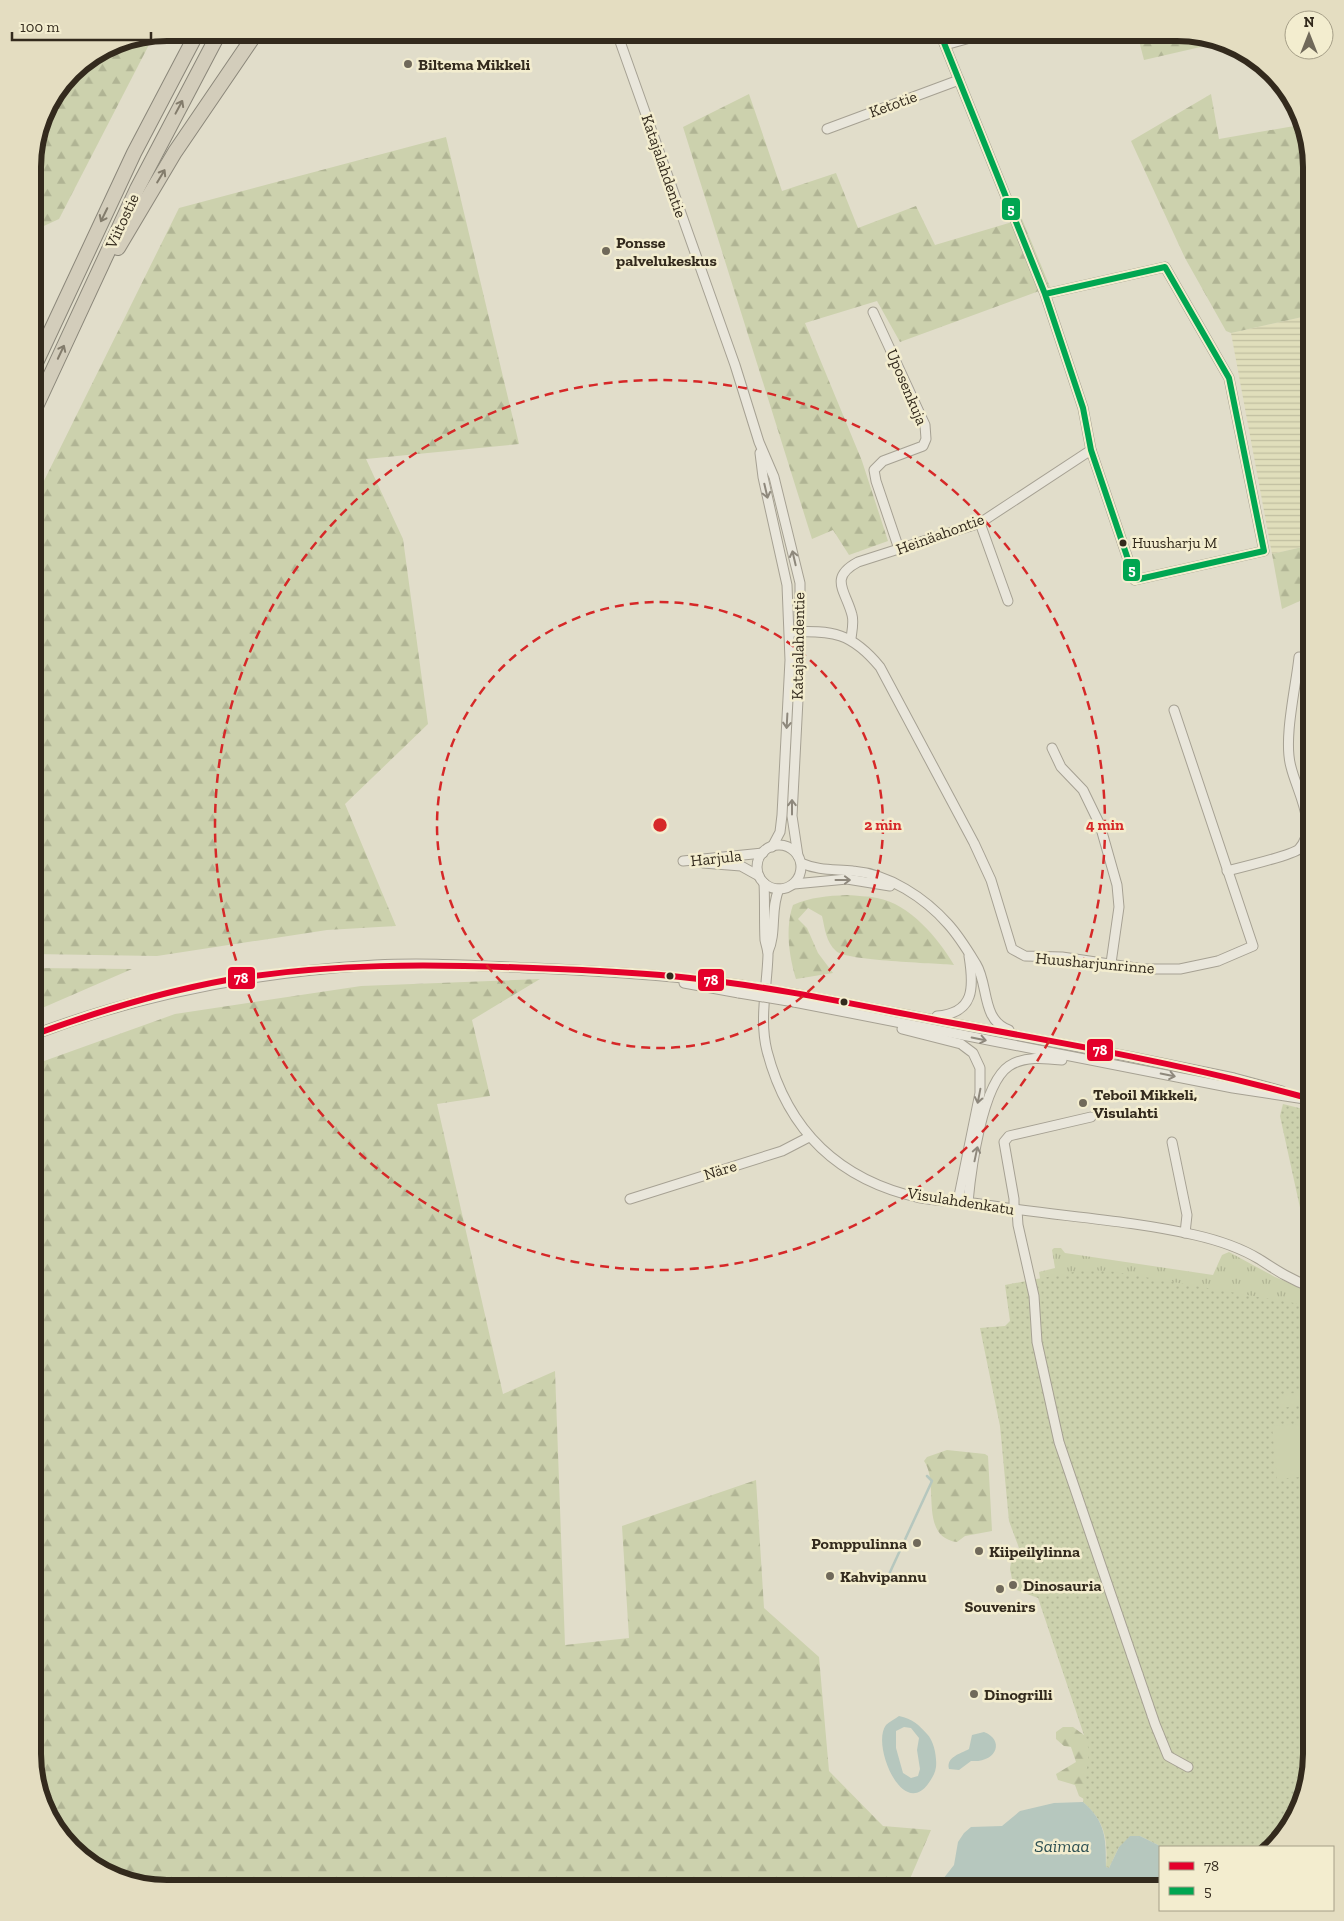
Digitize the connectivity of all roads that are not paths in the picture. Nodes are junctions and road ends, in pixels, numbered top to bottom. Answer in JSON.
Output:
{"nodes":[{"id":1,"x":188,"y":41,"type":"edge"},
{"id":2,"x":192,"y":41,"type":"edge"},
{"id":3,"x":214,"y":41,"type":"edge"},
{"id":4,"x":250,"y":41,"type":"edge"},
{"id":5,"x":620,"y":41,"type":"edge"},
{"id":6,"x":944,"y":42,"type":"edge"},
{"id":7,"x":957,"y":42,"type":"edge"},
{"id":8,"x":945,"y":45,"type":"junction"},
{"id":9,"x":172,"y":78,"type":"junction"},
{"id":10,"x":959,"y":80,"type":"junction"},
{"id":11,"x":827,"y":129,"type":"dead end"},
{"id":12,"x":1045,"y":294,"type":"junction"},
{"id":13,"x":873,"y":312,"type":"dead end"},
{"id":14,"x":74,"y":324,"type":"junction"},
{"id":15,"x":42,"y":350,"type":"edge"},
{"id":16,"x":42,"y":394,"type":"edge"},
{"id":17,"x":759,"y":442,"type":"junction"},
{"id":18,"x":1091,"y":450,"type":"junction"},
{"id":19,"x":980,"y":523,"type":"junction"},
{"id":20,"x":898,"y":549,"type":"junction"},
{"id":21,"x":1008,"y":601,"type":"dead end"},
{"id":22,"x":790,"y":632,"type":"junction"},
{"id":23,"x":800,"y":632,"type":"junction"},
{"id":24,"x":851,"y":638,"type":"junction"},
{"id":25,"x":1299,"y":657,"type":"dead end"},
{"id":26,"x":1174,"y":710,"type":"dead end"},
{"id":27,"x":1052,"y":748,"type":"dead end"},
{"id":28,"x":1303,"y":808,"type":"edge"},
{"id":29,"x":1303,"y":844,"type":"edge"},
{"id":30,"x":772,"y":847,"type":"junction"},
{"id":31,"x":763,"y":852,"type":"junction"},
{"id":32,"x":799,"y":860,"type":"junction"},
{"id":33,"x":1227,"y":871,"type":"junction"},
{"id":34,"x":762,"y":880,"type":"junction"},
{"id":35,"x":794,"y":884,"type":"junction"},
{"id":36,"x":780,"y":889,"type":"junction"},
{"id":37,"x":906,"y":890,"type":"junction"},
{"id":38,"x":768,"y":953,"type":"junction"},
{"id":39,"x":968,"y":954,"type":"junction"},
{"id":40,"x":1111,"y":963,"type":"junction"},
{"id":41,"x":795,"y":998,"type":"junction"},
{"id":42,"x":876,"y":1008,"type":"junction"},
{"id":43,"x":871,"y":1018,"type":"junction"},
{"id":44,"x":41,"y":1032,"type":"edge"},
{"id":45,"x":1042,"y":1040,"type":"junction"},
{"id":46,"x":1120,"y":1065,"type":"junction"},
{"id":47,"x":1303,"y":1097,"type":"edge"},
{"id":48,"x":1303,"y":1099,"type":"edge"},
{"id":49,"x":1091,"y":1117,"type":"dead end"},
{"id":50,"x":809,"y":1137,"type":"junction"},
{"id":51,"x":1172,"y":1142,"type":"dead end"},
{"id":52,"x":630,"y":1199,"type":"dead end"},
{"id":53,"x":963,"y":1202,"type":"junction"},
{"id":54,"x":1016,"y":1210,"type":"junction"},
{"id":55,"x":1185,"y":1233,"type":"junction"},
{"id":56,"x":1303,"y":1284,"type":"edge"},
{"id":57,"x":1188,"y":1767,"type":"dead end"}],
"edges":[{"from":1,"to":9,"type":"highway"},
{"from":2,"to":9,"type":"highway","name":"Viitostie"},
{"from":14,"to":3,"type":"highway","name":"Viitostie","one_way":true},
{"from":14,"to":4,"type":"highway","one_way":true},
{"from":5,"to":17,"type":"street","name":"Katajalahdentie"},
{"from":6,"to":8,"type":"street"},
{"from":7,"to":8,"type":"street"},
{"from":8,"to":10,"type":"street"},
{"from":9,"to":15,"type":"highway","name":"Viitostie","one_way":true},
{"from":10,"to":11,"type":"street","name":"Ketotie"},
{"from":10,"to":12,"type":"street"},
{"from":12,"to":18,"type":"street"},
{"from":12,"to":18,"type":"street"},
{"from":13,"to":20,"type":"street","name":"Uposenkuja"},
{"from":16,"to":14,"type":"highway","name":"Viitostie","one_way":true},
{"from":17,"to":22,"type":"street","name":"Katajalahdentie","one_way":true},
{"from":23,"to":17,"type":"street","name":"Katajalahdentie","one_way":true},
{"from":18,"to":19,"type":"street","name":"Heinäahontie"},
{"from":19,"to":20,"type":"street","name":"Heinäahontie"},
{"from":19,"to":21,"type":"street"},
{"from":20,"to":24,"type":"street","name":"Heinäahontie"},
{"from":22,"to":23,"type":"street","name":"Huusharjunrinne"},
{"from":22,"to":30,"type":"street","name":"Katajalahdentie","one_way":true},
{"from":23,"to":24,"type":"street","name":"Huusharjunrinne"},
{"from":32,"to":23,"type":"street","name":"Katajalahdentie","one_way":true},
{"from":24,"to":40,"type":"street","name":"Huusharjunrinne"},
{"from":25,"to":28,"type":"street"},
{"from":26,"to":33,"type":"street","name":"Huusharjunrinne"},
{"from":27,"to":40,"type":"street"},
{"from":29,"to":33,"type":"street"},
{"from":30,"to":31,"type":"street"},
{"from":30,"to":32,"type":"street"},
{"from":31,"to":34,"type":"street"},
{"from":31,"to":34,"type":"street","name":"Harjula"},
{"from":32,"to":35,"type":"street"},
{"from":32,"to":37,"type":"street"},
{"from":33,"to":40,"type":"street","name":"Huusharjunrinne"},
{"from":34,"to":36,"type":"street"},
{"from":34,"to":38,"type":"street","name":"Visulahdenkatu"},
{"from":35,"to":36,"type":"street"},
{"from":35,"to":37,"type":"street","one_way":true},
{"from":36,"to":38,"type":"street","name":"Visulahdenkatu"},
{"from":37,"to":39,"type":"street"},
{"from":38,"to":50,"type":"street","name":"Visulahdenkatu"},
{"from":39,"to":42,"type":"street"},
{"from":39,"to":45,"type":"street"},
{"from":41,"to":42,"type":"street"},
{"from":41,"to":43,"type":"street"},
{"from":41,"to":44,"type":"street","bridge":true},
{"from":42,"to":45,"type":"street"},
{"from":43,"to":46,"type":"street","one_way":true},
{"from":43,"to":53,"type":"street","one_way":true},
{"from":45,"to":47,"type":"street"},
{"from":46,"to":48,"type":"street","one_way":true},
{"from":53,"to":46,"type":"street","one_way":true},
{"from":49,"to":54,"type":"street"},
{"from":50,"to":52,"type":"street","name":"Näre"},
{"from":50,"to":53,"type":"street","name":"Visulahdenkatu"},
{"from":51,"to":55,"type":"street"},
{"from":53,"to":54,"type":"street","name":"Visulahdenkatu"},
{"from":54,"to":55,"type":"street","name":"Visulahdenkatu"},
{"from":54,"to":57,"type":"street"},
{"from":55,"to":56,"type":"street","name":"Visulahdenkatu"}]}
